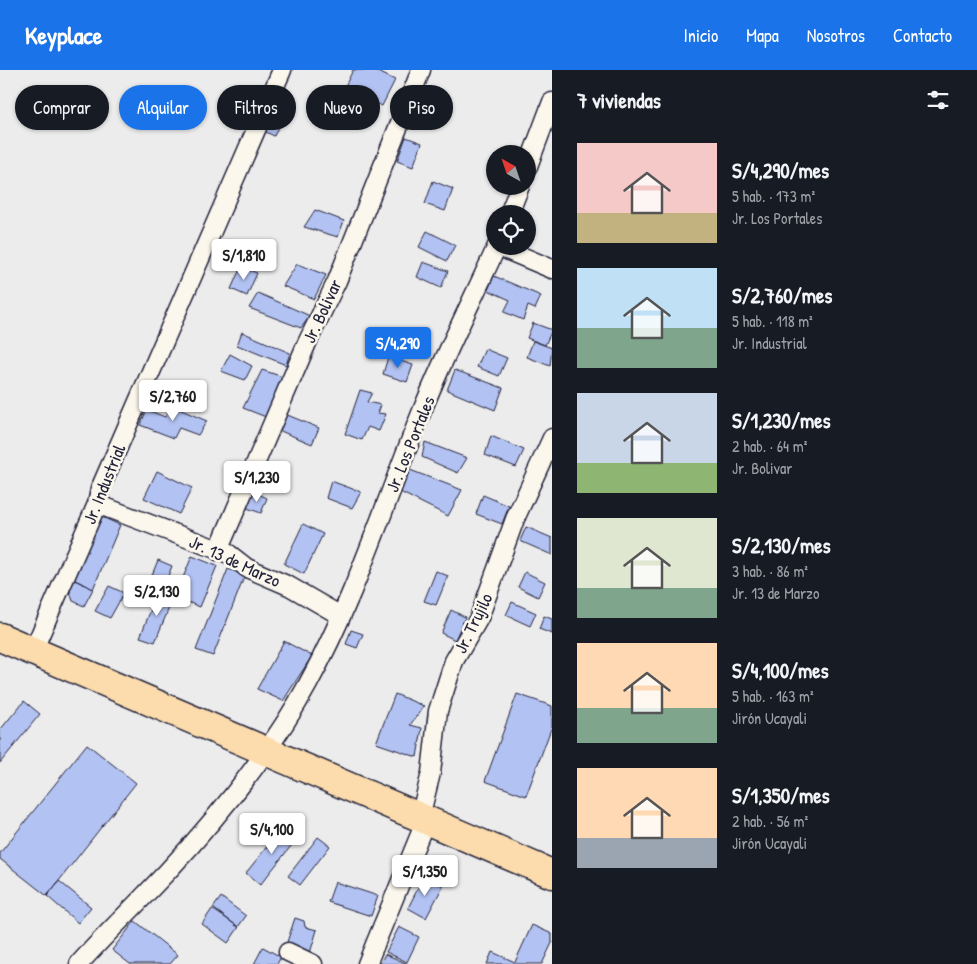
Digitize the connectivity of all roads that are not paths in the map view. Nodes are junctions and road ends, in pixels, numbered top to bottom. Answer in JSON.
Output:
{"nodes":[{"id":1,"x":282,"y":70,"type":"edge"},
{"id":2,"x":421,"y":70,"type":"edge"},
{"id":3,"x":552,"y":102,"type":"edge"},
{"id":4,"x":536,"y":145,"type":"edge"},
{"id":5,"x":493,"y":255,"type":"edge"},
{"id":6,"x":519,"y":255,"type":"edge"},
{"id":7,"x":552,"y":269,"type":"edge"},
{"id":8,"x":552,"y":438,"type":"edge"},
{"id":9,"x":97,"y":504,"type":"junction"},
{"id":10,"x":218,"y":550,"type":"junction"},
{"id":11,"x":341,"y":616,"type":"junction"},
{"id":12,"x":0,"y":637,"type":"edge"},
{"id":13,"x":33,"y":651,"type":"junction"},
{"id":14,"x":267,"y":750,"type":"junction"},
{"id":15,"x":423,"y":818,"type":"junction"},
{"id":16,"x":552,"y":874,"type":"edge"},
{"id":17,"x":288,"y":952,"type":"dead end"},
{"id":18,"x":79,"y":964,"type":"edge"},
{"id":19,"x":313,"y":964,"type":"edge"},
{"id":20,"x":366,"y":964,"type":"edge"}],
"edges":[{"from":1,"to":9,"type":"street","name":"Jr. Industrial"},
{"from":2,"to":10,"type":"street","name":"Jr. Bolivar"},
{"from":3,"to":4,"type":"street"},
{"from":5,"to":11,"type":"street","name":"Jr. Los Portales"},
{"from":6,"to":7,"type":"street"},
{"from":8,"to":15,"type":"street","name":"Jr. Trujilo"},
{"from":9,"to":10,"type":"street","name":"Jr. 13 de Marzo"},
{"from":9,"to":13,"type":"street","name":"Jr. Industrial"},
{"from":10,"to":11,"type":"street","name":"Jr. 13 de Marzo"},
{"from":11,"to":14,"type":"street","name":"Jr. Los Portales"},
{"from":12,"to":13,"type":"highway"},
{"from":13,"to":14,"type":"highway"},
{"from":14,"to":15,"type":"highway"},
{"from":14,"to":18,"type":"street","name":"Jr. Los Portales"},
{"from":15,"to":16,"type":"highway"},
{"from":15,"to":20,"type":"street","name":"Jr. Trujilo"},
{"from":17,"to":19,"type":"street"}]}
